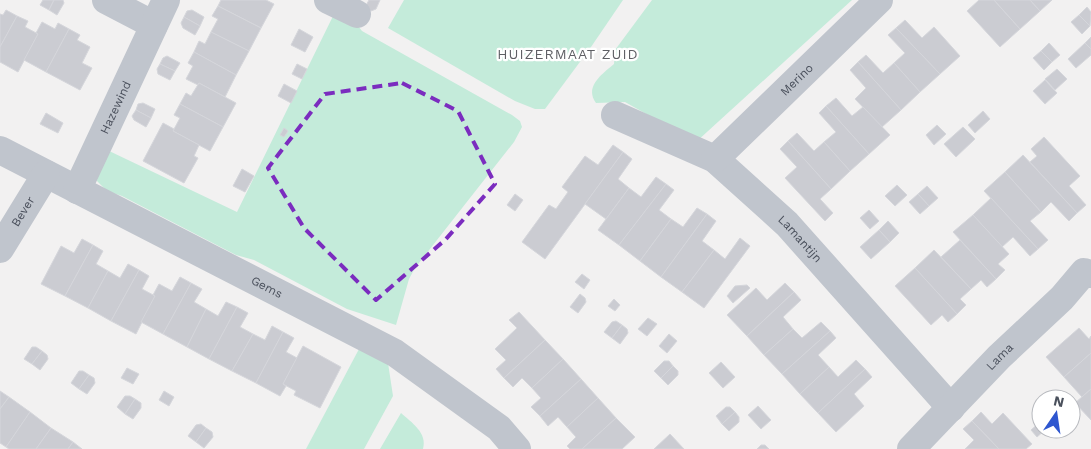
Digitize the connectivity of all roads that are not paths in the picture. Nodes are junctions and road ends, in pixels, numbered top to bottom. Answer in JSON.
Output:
{"nodes":[{"id":1,"x":106,"y":0,"type":"edge"},
{"id":2,"x":166,"y":0,"type":"edge"},
{"id":3,"x":328,"y":0,"type":"edge"},
{"id":4,"x":878,"y":0,"type":"edge"},
{"id":5,"x":356,"y":14,"type":"dead end"},
{"id":6,"x":154,"y":25,"type":"junction"},
{"id":7,"x":615,"y":115,"type":"dead end"},
{"id":8,"x":0,"y":150,"type":"edge"},
{"id":9,"x":715,"y":158,"type":"junction"},
{"id":10,"x":46,"y":174,"type":"junction"},
{"id":11,"x":77,"y":190,"type":"junction"},
{"id":12,"x":0,"y":249,"type":"edge"},
{"id":13,"x":1091,"y":274,"type":"edge"},
{"id":14,"x":951,"y":408,"type":"junction"},
{"id":15,"x":517,"y":449,"type":"edge"},
{"id":16,"x":911,"y":449,"type":"edge"}],
"edges":[{"from":1,"to":6,"type":"street"},
{"from":2,"to":6,"type":"street","name":"Hazewind"},
{"from":3,"to":5,"type":"street"},
{"from":4,"to":9,"type":"street","name":"Merino"},
{"from":6,"to":11,"type":"street","name":"Hazewind"},
{"from":7,"to":9,"type":"street","name":"Lamantijn"},
{"from":8,"to":10,"type":"street","name":"Gems"},
{"from":9,"to":14,"type":"street","name":"Lamantijn"},
{"from":10,"to":11,"type":"street","name":"Gems"},
{"from":10,"to":12,"type":"street","name":"Bever"},
{"from":11,"to":15,"type":"street","name":"Gems"},
{"from":13,"to":14,"type":"street","name":"Lama"},
{"from":14,"to":16,"type":"street","name":"Lama"}]}
